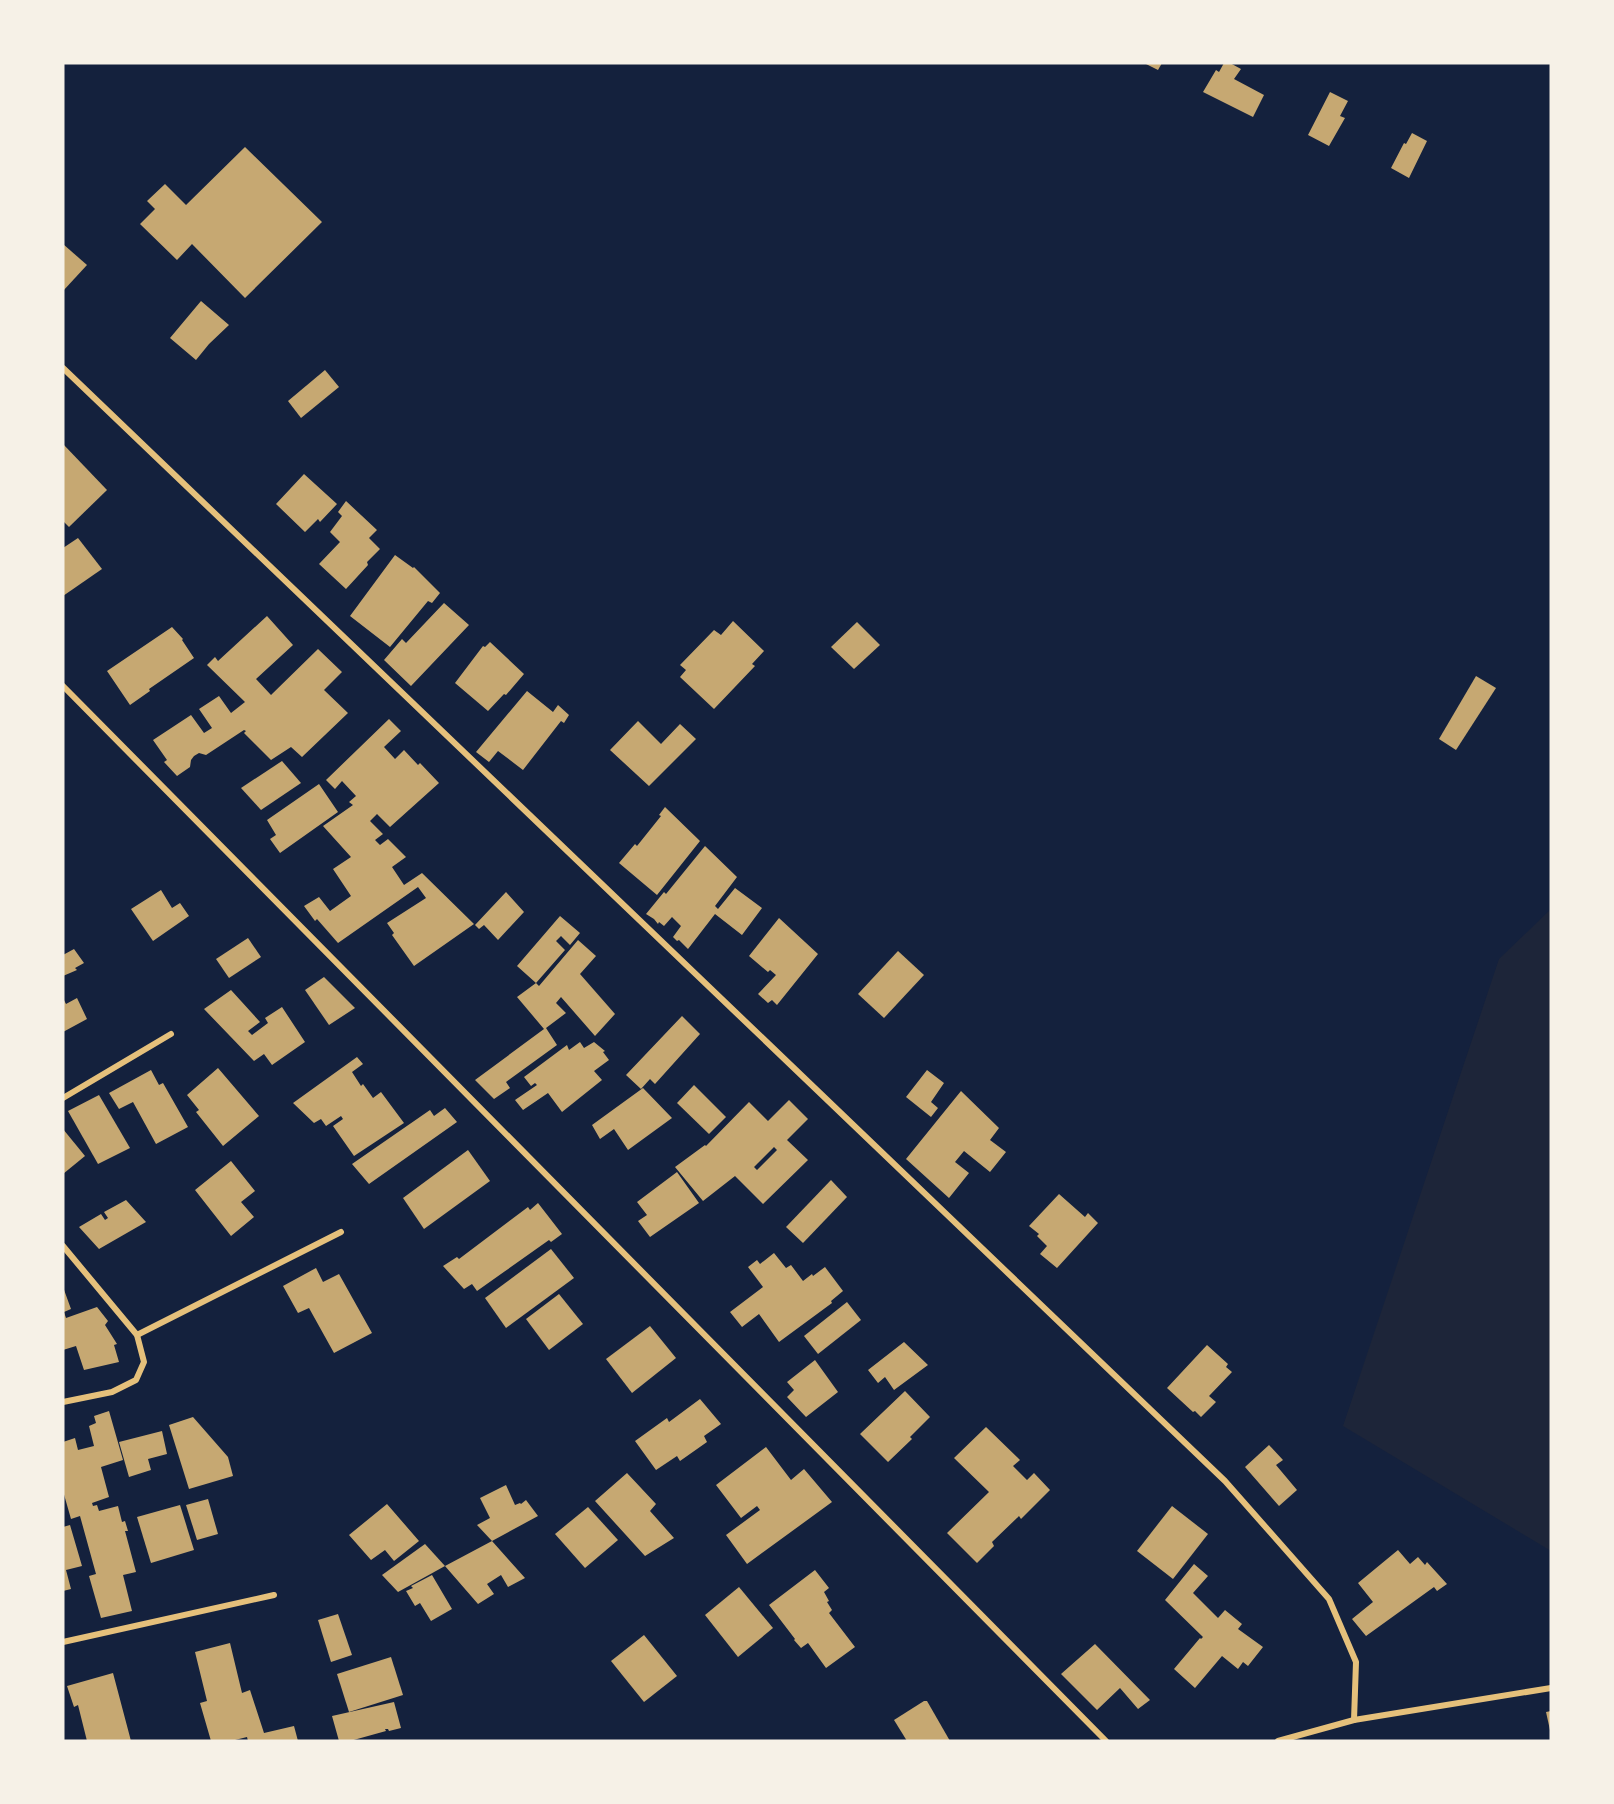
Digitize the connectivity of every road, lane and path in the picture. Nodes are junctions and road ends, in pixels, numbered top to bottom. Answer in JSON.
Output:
{"nodes":[{"id":1,"x":63,"y":368,"type":"edge"},
{"id":2,"x":63,"y":686,"type":"edge"},
{"id":3,"x":171,"y":1034,"type":"dead end"},
{"id":4,"x":63,"y":1098,"type":"edge"},
{"id":5,"x":342,"y":1232,"type":"dead end"},
{"id":6,"x":63,"y":1246,"type":"edge"},
{"id":7,"x":136,"y":1335,"type":"junction"},
{"id":8,"x":63,"y":1402,"type":"edge"},
{"id":9,"x":274,"y":1595,"type":"dead end"},
{"id":10,"x":63,"y":1642,"type":"edge"},
{"id":11,"x":1551,"y":1688,"type":"edge"},
{"id":12,"x":1354,"y":1720,"type":"junction"},
{"id":13,"x":1106,"y":1741,"type":"edge"},
{"id":14,"x":1278,"y":1741,"type":"edge"}],
"edges":[{"from":1,"to":12,"type":"street"},
{"from":2,"to":13,"type":"street"},
{"from":3,"to":4,"type":"street"},
{"from":5,"to":7,"type":"street"},
{"from":6,"to":7,"type":"street"},
{"from":7,"to":8,"type":"street"},
{"from":9,"to":10,"type":"street"},
{"from":11,"to":12,"type":"street"},
{"from":12,"to":14,"type":"street"}]}
